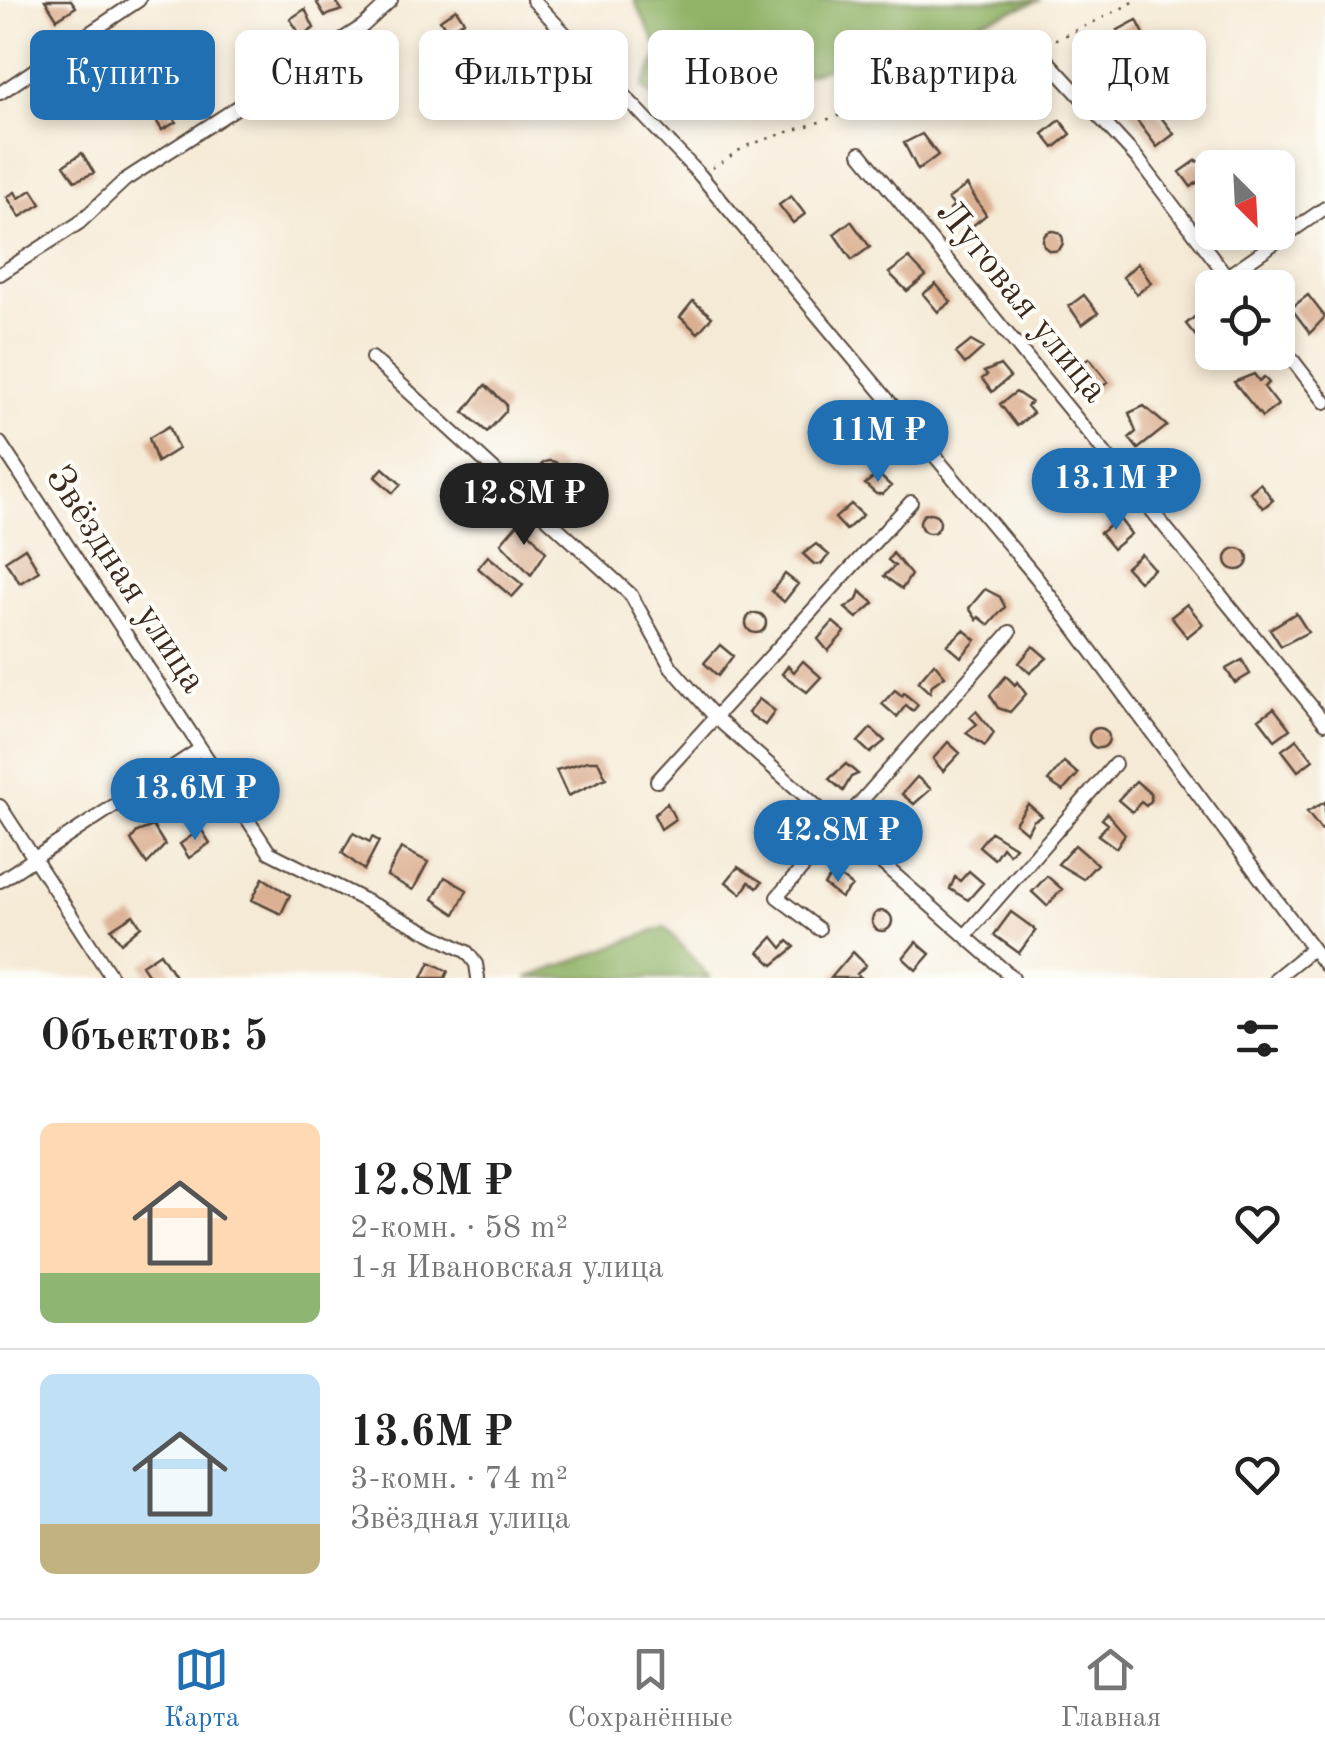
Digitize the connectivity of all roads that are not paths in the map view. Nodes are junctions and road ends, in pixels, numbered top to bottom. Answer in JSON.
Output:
{"nodes":[{"id":1,"x":139,"y":0,"type":"edge"},
{"id":2,"x":391,"y":0,"type":"edge"},
{"id":3,"x":533,"y":0,"type":"edge"},
{"id":4,"x":1052,"y":66,"type":"edge"},
{"id":5,"x":0,"y":93,"type":"edge"},
{"id":6,"x":860,"y":153,"type":"dead end"},
{"id":7,"x":1325,"y":208,"type":"edge"},
{"id":8,"x":1222,"y":270,"type":"edge"},
{"id":9,"x":1236,"y":270,"type":"edge"},
{"id":10,"x":0,"y":274,"type":"edge"},
{"id":11,"x":372,"y":358,"type":"dead end"},
{"id":12,"x":1295,"y":363,"type":"edge"},
{"id":13,"x":1325,"y":402,"type":"edge"},
{"id":14,"x":0,"y":442,"type":"edge"},
{"id":15,"x":911,"y":502,"type":"dead end"},
{"id":16,"x":1010,"y":632,"type":"dead end"},
{"id":17,"x":716,"y":718,"type":"junction"},
{"id":18,"x":1325,"y":723,"type":"edge"},
{"id":19,"x":200,"y":749,"type":"junction"},
{"id":20,"x":1116,"y":764,"type":"dead end"},
{"id":21,"x":657,"y":781,"type":"dead end"},
{"id":22,"x":0,"y":806,"type":"edge"},
{"id":23,"x":840,"y":824,"type":"junction"},
{"id":24,"x":34,"y":858,"type":"junction"},
{"id":25,"x":0,"y":881,"type":"edge"},
{"id":26,"x":819,"y":929,"type":"dead end"},
{"id":27,"x":966,"y":936,"type":"junction"},
{"id":28,"x":1312,"y":948,"type":"junction"},
{"id":29,"x":1325,"y":965,"type":"edge"},
{"id":30,"x":477,"y":971,"type":"edge"},
{"id":31,"x":112,"y":978,"type":"edge"},
{"id":32,"x":1013,"y":978,"type":"edge"},
{"id":33,"x":1276,"y":978,"type":"edge"}],
"edges":[{"from":1,"to":5,"type":"street"},
{"from":2,"to":10,"type":"street"},
{"from":3,"to":28,"type":"street"},
{"from":4,"to":8,"type":"street"},
{"from":6,"to":18,"type":"street","name":"Луговая улица"},
{"from":7,"to":9,"type":"street"},
{"from":11,"to":17,"type":"street"},
{"from":12,"to":13,"type":"street"},
{"from":14,"to":19,"type":"street","name":"Звёздная улица"},
{"from":15,"to":17,"type":"street"},
{"from":16,"to":23,"type":"street"},
{"from":17,"to":21,"type":"street"},
{"from":17,"to":23,"type":"street"},
{"from":19,"to":24,"type":"street"},
{"from":19,"to":30,"type":"street","name":"Звёздная улица"},
{"from":20,"to":27,"type":"street"},
{"from":22,"to":24,"type":"street"},
{"from":23,"to":26,"type":"street"},
{"from":23,"to":27,"type":"street"},
{"from":24,"to":25,"type":"street"},
{"from":24,"to":31,"type":"street"},
{"from":27,"to":32,"type":"street"},
{"from":28,"to":29,"type":"street"},
{"from":28,"to":33,"type":"street"}]}
